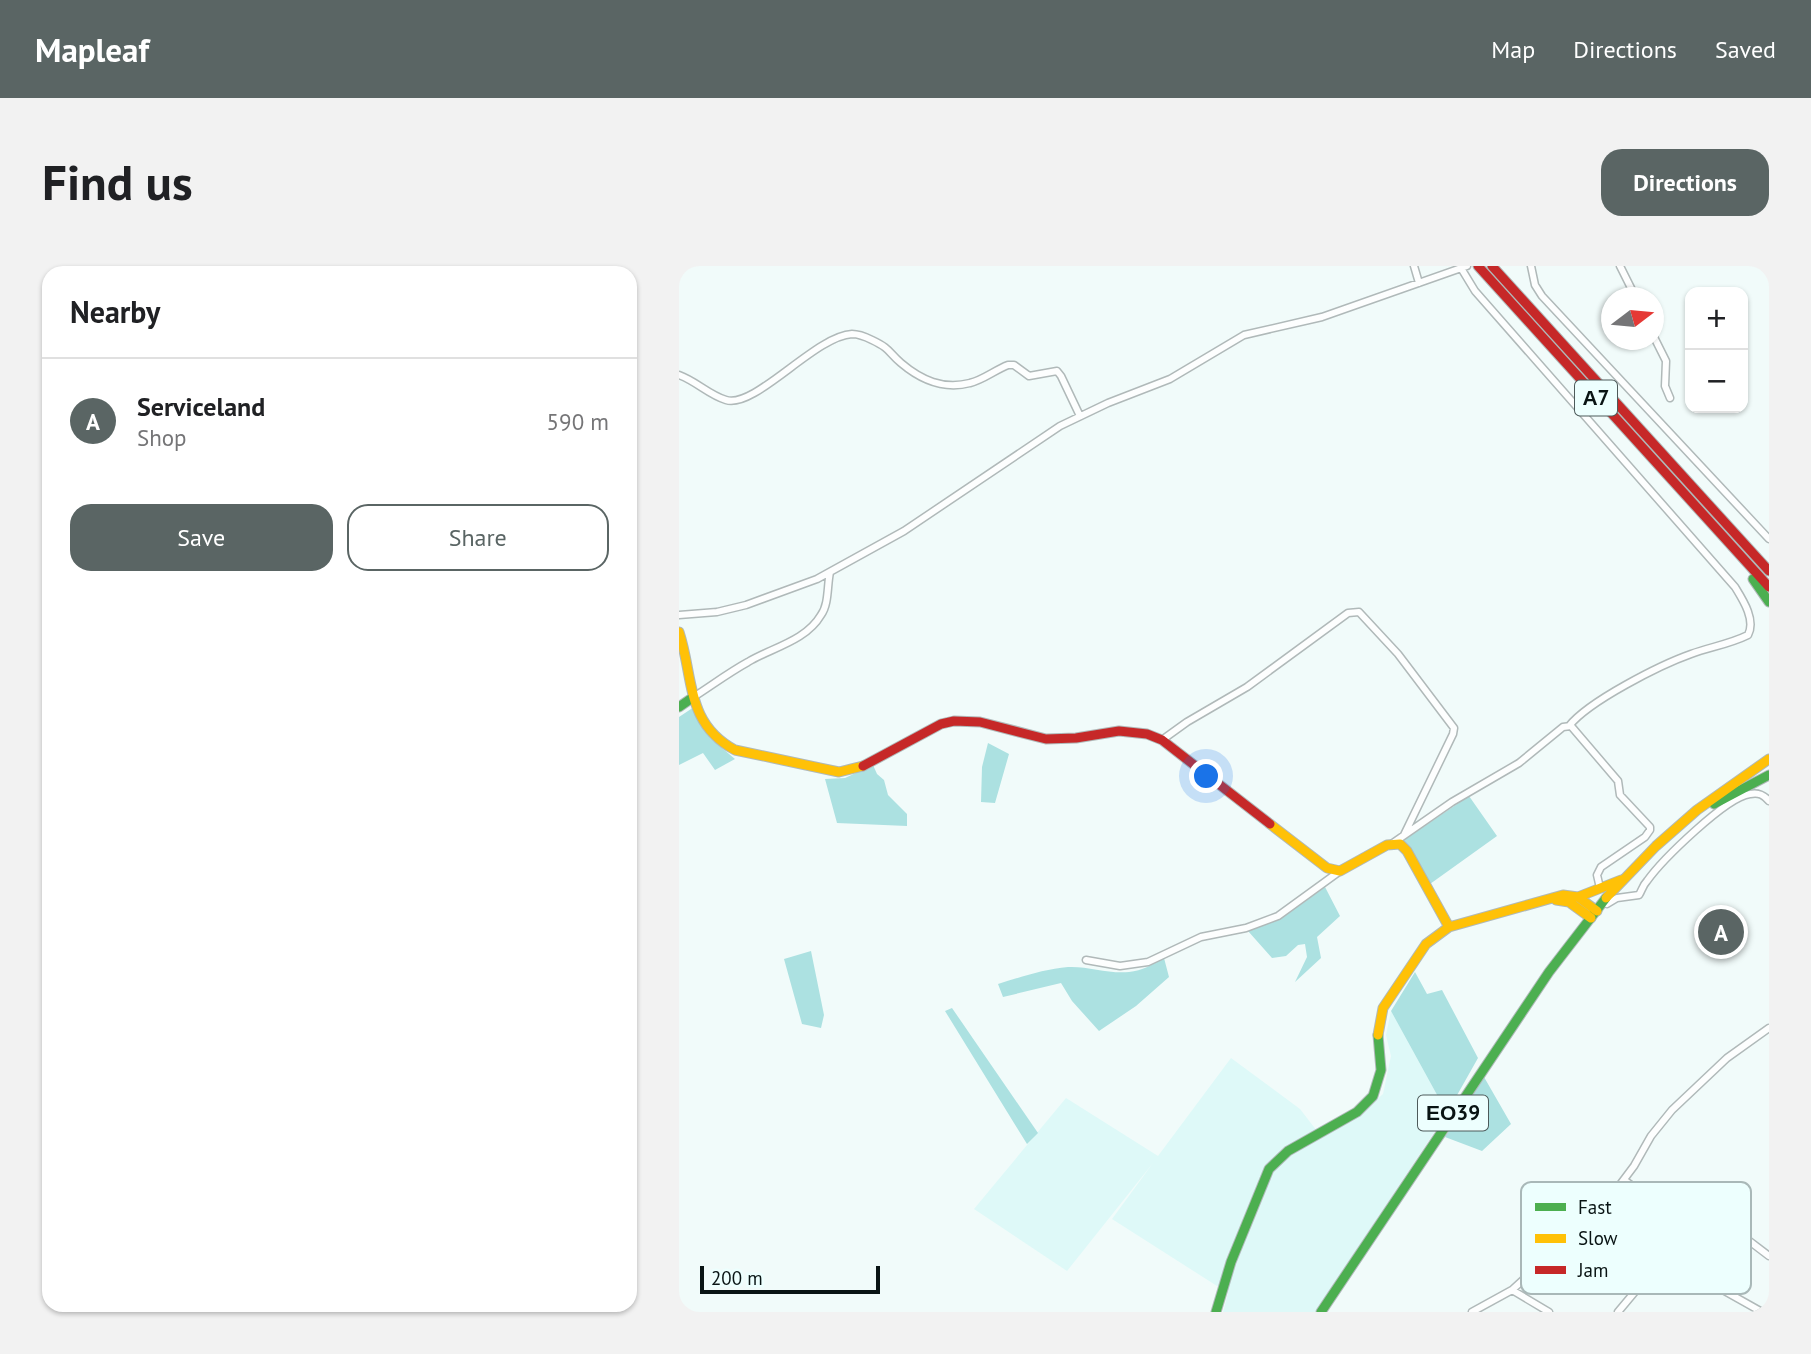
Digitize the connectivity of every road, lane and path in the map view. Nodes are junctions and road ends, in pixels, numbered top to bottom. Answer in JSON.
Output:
{"nodes":[{"id":1,"x":1414,"y":266,"type":"edge"},
{"id":2,"x":1478,"y":266,"type":"edge"},
{"id":3,"x":1492,"y":266,"type":"edge"},
{"id":4,"x":1531,"y":266,"type":"edge"},
{"id":5,"x":1620,"y":266,"type":"edge"},
{"id":6,"x":1464,"y":267,"type":"edge"},
{"id":7,"x":1419,"y":283,"type":"junction"},
{"id":8,"x":1630,"y":287,"type":"edge"},
{"id":9,"x":1661,"y":350,"type":"edge"},
{"id":10,"x":679,"y":375,"type":"edge"},
{"id":11,"x":1670,"y":398,"type":"dead end"},
{"id":12,"x":1080,"y":416,"type":"junction"},
{"id":13,"x":1715,"y":529,"type":"junction"},
{"id":14,"x":1769,"y":539,"type":"edge"},
{"id":15,"x":1740,"y":540,"type":"junction"},
{"id":16,"x":1769,"y":563,"type":"edge"},
{"id":17,"x":1769,"y":571,"type":"edge"},
{"id":18,"x":830,"y":572,"type":"junction"},
{"id":19,"x":1769,"y":587,"type":"edge"},
{"id":20,"x":1769,"y":602,"type":"edge"},
{"id":21,"x":679,"y":615,"type":"edge"},
{"id":22,"x":679,"y":632,"type":"edge"},
{"id":23,"x":692,"y":698,"type":"junction"},
{"id":24,"x":679,"y":708,"type":"edge"},
{"id":25,"x":1569,"y":726,"type":"junction"},
{"id":26,"x":1162,"y":740,"type":"junction"},
{"id":27,"x":1769,"y":759,"type":"edge"},
{"id":28,"x":1769,"y":766,"type":"edge"},
{"id":29,"x":1769,"y":775,"type":"edge"},
{"id":30,"x":1769,"y":801,"type":"edge"},
{"id":31,"x":1714,"y":804,"type":"junction"},
{"id":32,"x":1404,"y":835,"type":"junction"},
{"id":33,"x":1393,"y":843,"type":"junction"},
{"id":34,"x":1340,"y":871,"type":"junction"},
{"id":35,"x":1624,"y":882,"type":"junction"},
{"id":36,"x":1600,"y":888,"type":"junction"},
{"id":37,"x":1630,"y":896,"type":"junction"},
{"id":38,"x":1578,"y":897,"type":"junction"},
{"id":39,"x":1551,"y":899,"type":"junction"},
{"id":40,"x":1607,"y":904,"type":"junction"},
{"id":41,"x":1579,"y":909,"type":"junction"},
{"id":42,"x":1594,"y":914,"type":"junction"},
{"id":43,"x":1449,"y":927,"type":"junction"},
{"id":44,"x":1086,"y":960,"type":"dead end"},
{"id":45,"x":1769,"y":1028,"type":"edge"},
{"id":46,"x":1624,"y":1180,"type":"joint"},
{"id":47,"x":1627,"y":1182,"type":"edge"},
{"id":48,"x":1751,"y":1241,"type":"edge"},
{"id":49,"x":1769,"y":1256,"type":"edge"},
{"id":50,"x":1521,"y":1281,"type":"edge"},
{"id":51,"x":1511,"y":1290,"type":"junction"},
{"id":52,"x":1633,"y":1294,"type":"edge"},
{"id":53,"x":1727,"y":1294,"type":"edge"},
{"id":54,"x":1216,"y":1312,"type":"edge"},
{"id":55,"x":1321,"y":1312,"type":"edge"},
{"id":56,"x":1472,"y":1312,"type":"edge"},
{"id":57,"x":1549,"y":1312,"type":"edge"},
{"id":58,"x":1618,"y":1312,"type":"edge"},
{"id":59,"x":1762,"y":1312,"type":"edge"}],
"edges":[{"from":1,"to":7,"type":"street"},
{"from":2,"to":13,"type":"main road","number":"Α7"},
{"from":3,"to":15,"type":"main road","number":"Α7"},
{"from":4,"to":14,"type":"street"},
{"from":5,"to":8,"type":"street"},
{"from":6,"to":7,"type":"street"},
{"from":6,"to":25,"type":"street"},
{"from":7,"to":12,"type":"street"},
{"from":9,"to":11,"type":"street"},
{"from":10,"to":12,"type":"street"},
{"from":12,"to":18,"type":"street"},
{"from":13,"to":19,"type":"main road","number":"Α7"},
{"from":13,"to":20,"type":"main road"},
{"from":15,"to":16,"type":"main road"},
{"from":15,"to":17,"type":"main road","number":"Α7"},
{"from":18,"to":21,"type":"street"},
{"from":18,"to":23,"type":"street"},
{"from":22,"to":23,"type":"main road"},
{"from":23,"to":24,"type":"main road"},
{"from":23,"to":26,"type":"main road"},
{"from":25,"to":32,"type":"street"},
{"from":25,"to":36,"type":"street"},
{"from":26,"to":32,"type":"street"},
{"from":26,"to":34,"type":"main road"},
{"from":27,"to":35,"type":"main road","number":"ΕΟ39"},
{"from":28,"to":31,"type":"main road","number":"ΕΟ39"},
{"from":29,"to":31,"type":"main road"},
{"from":30,"to":37,"type":"street"},
{"from":31,"to":35,"type":"main road","number":"ΕΟ39"},
{"from":32,"to":33,"type":"street"},
{"from":33,"to":34,"type":"main road"},
{"from":33,"to":43,"type":"main road"},
{"from":34,"to":44,"type":"street"},
{"from":35,"to":36,"type":"main road"},
{"from":35,"to":37,"type":"street"},
{"from":35,"to":40,"type":"main road","number":"ΕΟ39"},
{"from":35,"to":42,"type":"main road","number":"ΕΟ39"},
{"from":36,"to":38,"type":"main road"},
{"from":37,"to":40,"type":"street"},
{"from":38,"to":39,"type":"main road"},
{"from":38,"to":41,"type":"main road"},
{"from":38,"to":42,"type":"main road"},
{"from":39,"to":41,"type":"main road"},
{"from":39,"to":43,"type":"main road"},
{"from":40,"to":42,"type":"main road","number":"ΕΟ39"},
{"from":41,"to":42,"type":"main road"},
{"from":42,"to":55,"type":"main road","number":"ΕΟ39"},
{"from":43,"to":54,"type":"main road"},
{"from":45,"to":46,"type":"street"},
{"from":46,"to":47,"type":"street"},
{"from":48,"to":49,"type":"street"},
{"from":50,"to":51,"type":"street"},
{"from":51,"to":56,"type":"street"},
{"from":51,"to":57,"type":"street"},
{"from":52,"to":58,"type":"street"},
{"from":53,"to":59,"type":"street"}]}
